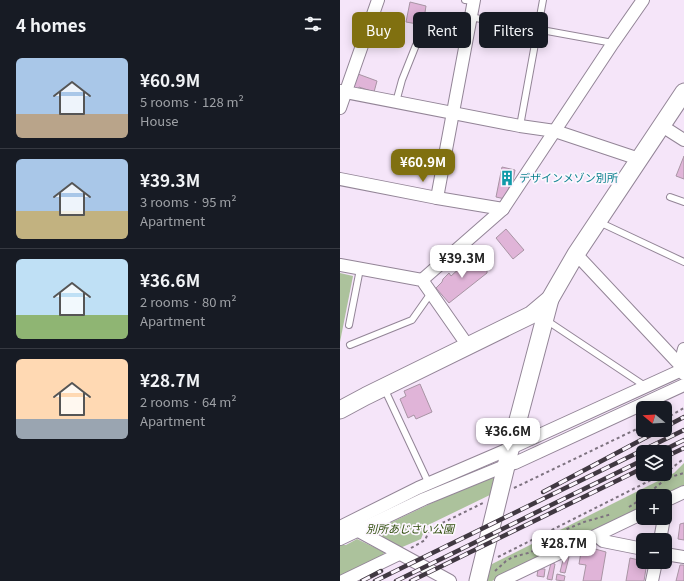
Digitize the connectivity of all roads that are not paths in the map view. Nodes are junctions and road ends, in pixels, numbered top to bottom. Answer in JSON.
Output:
{"nodes":[{"id":1,"x":378,"y":0,"type":"edge"},
{"id":2,"x":471,"y":0,"type":"edge"},
{"id":3,"x":543,"y":0,"type":"edge"},
{"id":4,"x":643,"y":0,"type":"edge"},
{"id":5,"x":470,"y":12,"type":"edge"},
{"id":6,"x":541,"y":12,"type":"edge"},
{"id":7,"x":548,"y":32,"type":"edge"},
{"id":8,"x":613,"y":43,"type":"junction"},
{"id":9,"x":415,"y":48,"type":"edge"},
{"id":10,"x":465,"y":48,"type":"edge"},
{"id":11,"x":535,"y":48,"type":"edge"},
{"id":12,"x":343,"y":92,"type":"edge"},
{"id":13,"x":684,"y":92,"type":"edge"},
{"id":14,"x":396,"y":102,"type":"junction"},
{"id":15,"x":340,"y":108,"type":"edge"},
{"id":16,"x":453,"y":113,"type":"junction"},
{"id":17,"x":520,"y":126,"type":"junction"},
{"id":18,"x":662,"y":126,"type":"junction"},
{"id":19,"x":555,"y":131,"type":"junction"},
{"id":20,"x":684,"y":140,"type":"edge"},
{"id":21,"x":639,"y":160,"type":"junction"},
{"id":22,"x":340,"y":179,"type":"edge"},
{"id":23,"x":670,"y":197,"type":"dead end"},
{"id":24,"x":437,"y":198,"type":"junction"},
{"id":25,"x":684,"y":202,"type":"edge"},
{"id":26,"x":503,"y":209,"type":"junction"},
{"id":27,"x":597,"y":221,"type":"junction"},
{"id":28,"x":576,"y":254,"type":"junction"},
{"id":29,"x":684,"y":262,"type":"edge"},
{"id":30,"x":340,"y":265,"type":"edge"},
{"id":31,"x":360,"y":269,"type":"junction"},
{"id":32,"x":422,"y":280,"type":"junction"},
{"id":33,"x":431,"y":293,"type":"junction"},
{"id":34,"x":550,"y":299,"type":"junction"},
{"id":35,"x":545,"y":319,"type":"junction"},
{"id":36,"x":349,"y":325,"type":"dead end"},
{"id":37,"x":350,"y":345,"type":"dead end"},
{"id":38,"x":468,"y":346,"type":"junction"},
{"id":39,"x":684,"y":349,"type":"edge"},
{"id":40,"x":682,"y":370,"type":"edge"},
{"id":41,"x":684,"y":385,"type":"edge"},
{"id":42,"x":384,"y":387,"type":"junction"},
{"id":43,"x":645,"y":387,"type":"junction"},
{"id":44,"x":340,"y":410,"type":"edge"},
{"id":45,"x":511,"y":448,"type":"junction"},
{"id":46,"x":507,"y":464,"type":"junction"},
{"id":47,"x":429,"y":484,"type":"junction"},
{"id":48,"x":684,"y":492,"type":"edge"},
{"id":49,"x":672,"y":498,"type":"edge"},
{"id":50,"x":636,"y":516,"type":"edge"},
{"id":51,"x":342,"y":524,"type":"edge"},
{"id":52,"x":358,"y":531,"type":"junction"},
{"id":53,"x":596,"y":536,"type":"junction"},
{"id":54,"x":340,"y":539,"type":"edge"},
{"id":55,"x":636,"y":548,"type":"edge"},
{"id":56,"x":399,"y":554,"type":"junction"},
{"id":57,"x":672,"y":555,"type":"edge"},
{"id":58,"x":684,"y":557,"type":"edge"},
{"id":59,"x":655,"y":569,"type":"edge"},
{"id":60,"x":488,"y":576,"type":"edge"},
{"id":61,"x":343,"y":581,"type":"edge"},
{"id":62,"x":450,"y":581,"type":"edge"},
{"id":63,"x":652,"y":581,"type":"edge"}],
"edges":[{"from":1,"to":12,"type":"street"},
{"from":2,"to":5,"type":"street"},
{"from":3,"to":6,"type":"lane"},
{"from":4,"to":8,"type":"street"},
{"from":7,"to":8,"type":"lane"},
{"from":8,"to":19,"type":"street"},
{"from":9,"to":14,"type":"lane"},
{"from":10,"to":16,"type":"street"},
{"from":11,"to":17,"type":"lane"},
{"from":12,"to":14,"type":"street"},
{"from":12,"to":15,"type":"street"},
{"from":13,"to":18,"type":"street"},
{"from":14,"to":16,"type":"street"},
{"from":16,"to":17,"type":"street"},
{"from":16,"to":24,"type":"street"},
{"from":17,"to":19,"type":"street"},
{"from":18,"to":20,"type":"street"},
{"from":18,"to":21,"type":"street"},
{"from":19,"to":21,"type":"street"},
{"from":19,"to":26,"type":"street"},
{"from":21,"to":27,"type":"street"},
{"from":22,"to":24,"type":"street"},
{"from":23,"to":25,"type":"lane"},
{"from":24,"to":26,"type":"street"},
{"from":26,"to":32,"type":"street"},
{"from":27,"to":28,"type":"street"},
{"from":27,"to":29,"type":"lane"},
{"from":28,"to":34,"type":"street"},
{"from":28,"to":40,"type":"street"},
{"from":30,"to":31,"type":"street"},
{"from":31,"to":32,"type":"street"},
{"from":31,"to":36,"type":"lane"},
{"from":32,"to":33,"type":"street"},
{"from":33,"to":37,"type":"lane"},
{"from":33,"to":38,"type":"street"},
{"from":34,"to":35,"type":"street"},
{"from":34,"to":38,"type":"street"},
{"from":35,"to":43,"type":"lane"},
{"from":35,"to":45,"type":"street"},
{"from":38,"to":42,"type":"street"},
{"from":39,"to":40,"type":"street"},
{"from":40,"to":43,"type":"street"},
{"from":41,"to":46,"type":"street"},
{"from":42,"to":44,"type":"street"},
{"from":42,"to":47,"type":"lane"},
{"from":43,"to":45,"type":"street"},
{"from":45,"to":46,"type":"street"},
{"from":45,"to":47,"type":"street"},
{"from":46,"to":52,"type":"street"},
{"from":46,"to":60,"type":"street"},
{"from":47,"to":51,"type":"street"},
{"from":48,"to":49,"type":"street"},
{"from":50,"to":53,"type":"street"},
{"from":51,"to":52,"type":"street"},
{"from":52,"to":54,"type":"street"},
{"from":52,"to":56,"type":"street"},
{"from":53,"to":55,"type":"street"},
{"from":53,"to":60,"type":"street"},
{"from":56,"to":61,"type":"street"},
{"from":56,"to":62,"type":"street"},
{"from":57,"to":58,"type":"street"},
{"from":59,"to":63,"type":"street"}]}
